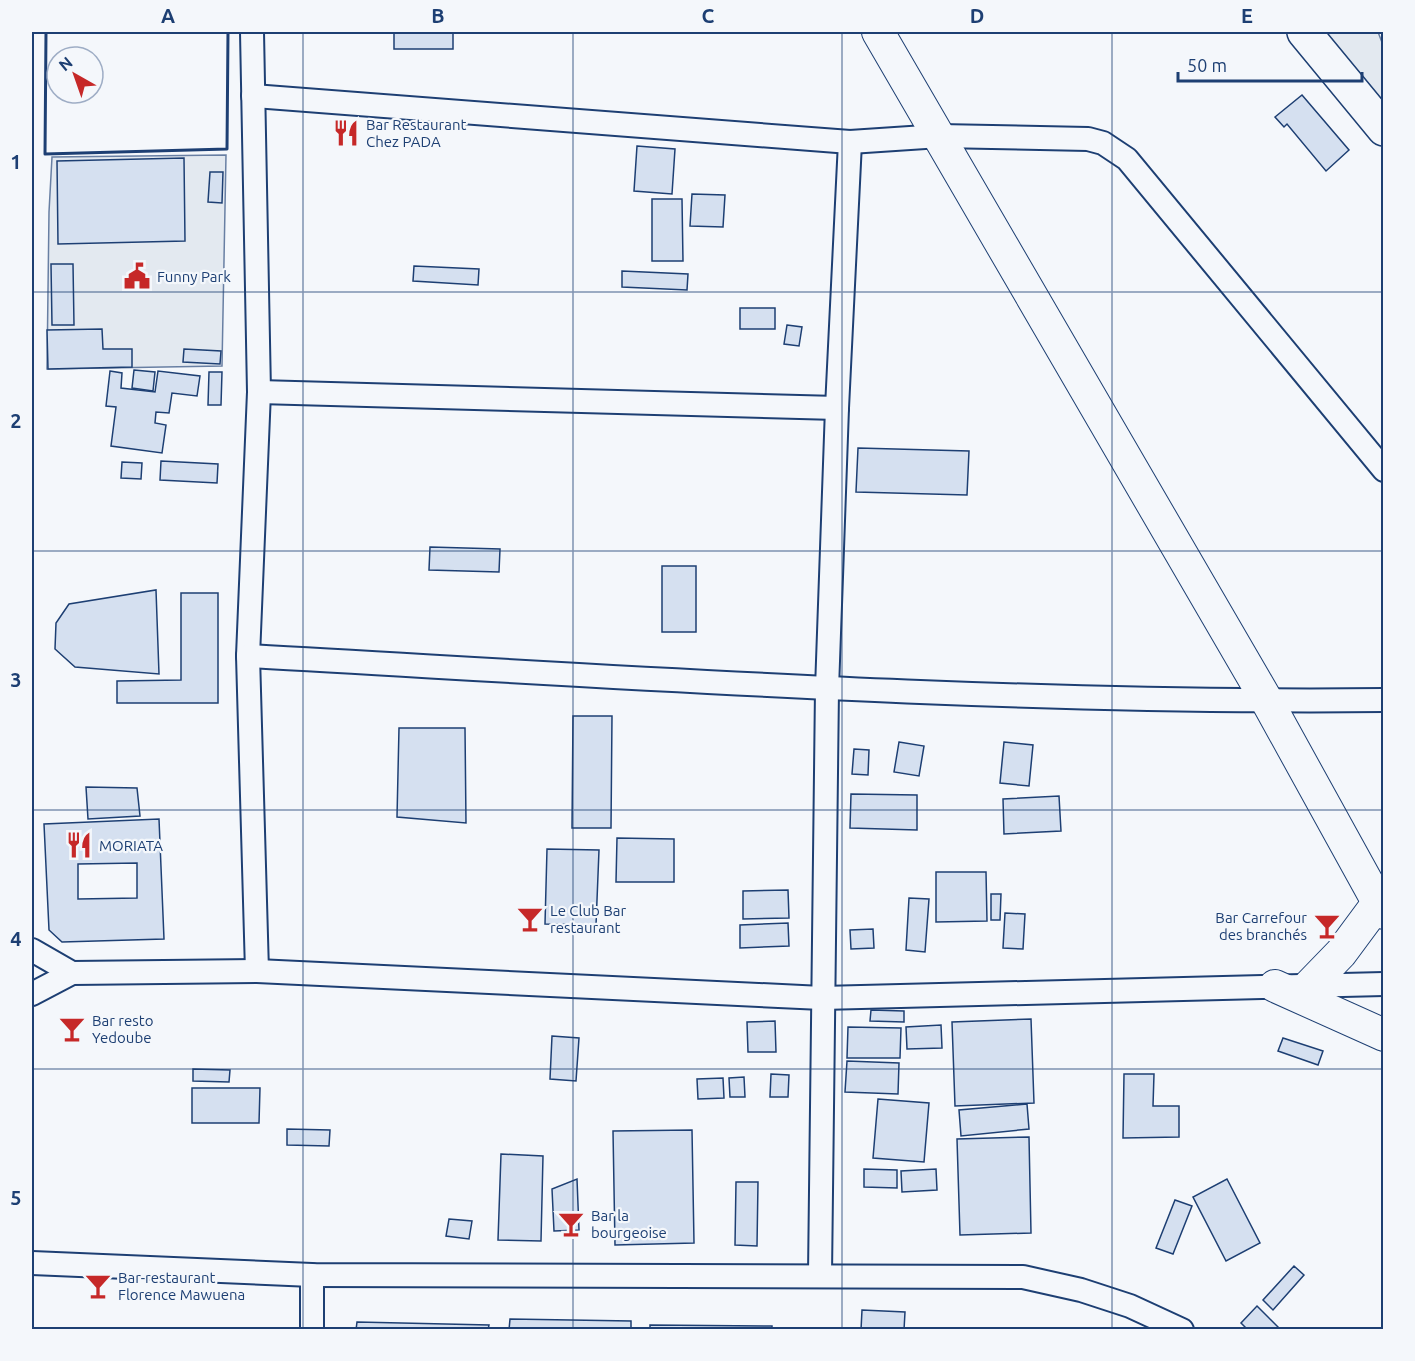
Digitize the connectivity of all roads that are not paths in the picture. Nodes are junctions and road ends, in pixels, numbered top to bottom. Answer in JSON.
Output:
{"nodes":[{"id":1,"x":252,"y":32,"type":"edge"},
{"id":2,"x":878,"y":32,"type":"edge"},
{"id":3,"x":1304,"y":32,"type":"edge"},
{"id":4,"x":253,"y":96,"type":"junction"},
{"id":5,"x":1383,"y":129,"type":"edge"},
{"id":6,"x":940,"y":136,"type":"junction"},
{"id":7,"x":850,"y":142,"type":"junction"},
{"id":8,"x":259,"y":392,"type":"junction"},
{"id":9,"x":837,"y":408,"type":"junction"},
{"id":10,"x":1383,"y":470,"type":"edge"},
{"id":11,"x":248,"y":656,"type":"junction"},
{"id":12,"x":827,"y":689,"type":"junction"},
{"id":13,"x":1383,"y":700,"type":"edge"},
{"id":14,"x":1267,"y":701,"type":"junction"},
{"id":15,"x":1381,"y":908,"type":"edge"},
{"id":16,"x":32,"y":950,"type":"edge"},
{"id":17,"x":257,"y":971,"type":"junction"},
{"id":18,"x":72,"y":973,"type":"junction"},
{"id":19,"x":1383,"y":984,"type":"edge"},
{"id":20,"x":1310,"y":985,"type":"junction"},
{"id":21,"x":1275,"y":986,"type":"junction"},
{"id":22,"x":32,"y":994,"type":"edge"},
{"id":23,"x":822,"y":998,"type":"junction"},
{"id":24,"x":1383,"y":1035,"type":"edge"},
{"id":25,"x":32,"y":1263,"type":"edge"},
{"id":26,"x":312,"y":1275,"type":"junction"},
{"id":27,"x":820,"y":1275,"type":"junction"},
{"id":28,"x":312,"y":1329,"type":"edge"},
{"id":29,"x":1182,"y":1329,"type":"edge"}],
"edges":[{"from":1,"to":4,"type":"street"},
{"from":2,"to":6,"type":"street"},
{"from":3,"to":5,"type":"main road"},
{"from":4,"to":7,"type":"street"},
{"from":4,"to":8,"type":"street"},
{"from":6,"to":7,"type":"street"},
{"from":6,"to":10,"type":"street"},
{"from":6,"to":14,"type":"street"},
{"from":7,"to":9,"type":"street"},
{"from":8,"to":9,"type":"street"},
{"from":8,"to":11,"type":"street"},
{"from":9,"to":12,"type":"street"},
{"from":11,"to":12,"type":"street"},
{"from":11,"to":17,"type":"street"},
{"from":12,"to":14,"type":"street"},
{"from":12,"to":23,"type":"street"},
{"from":13,"to":14,"type":"street"},
{"from":14,"to":15,"type":"street"},
{"from":15,"to":20,"type":"street"},
{"from":16,"to":18,"type":"street"},
{"from":17,"to":18,"type":"street"},
{"from":17,"to":23,"type":"street"},
{"from":18,"to":22,"type":"street"},
{"from":19,"to":20,"type":"street"},
{"from":20,"to":21,"type":"street"},
{"from":21,"to":23,"type":"street"},
{"from":21,"to":24,"type":"street"},
{"from":23,"to":27,"type":"street"},
{"from":25,"to":26,"type":"street"},
{"from":26,"to":27,"type":"street"},
{"from":26,"to":28,"type":"street"},
{"from":27,"to":29,"type":"street"}]}
